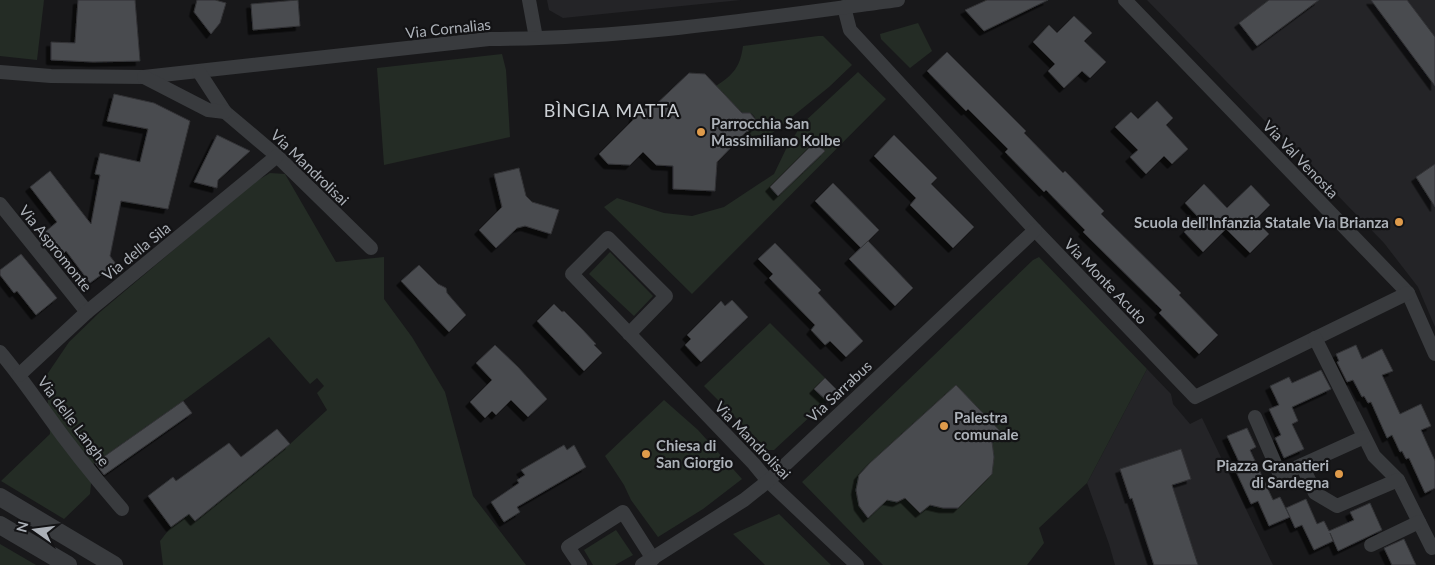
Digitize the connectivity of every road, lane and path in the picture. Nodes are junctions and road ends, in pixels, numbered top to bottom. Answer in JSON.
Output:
{"nodes":[{"id":1,"x":529,"y":0,"type":"edge"},
{"id":2,"x":898,"y":0,"type":"edge"},
{"id":3,"x":1125,"y":0,"type":"edge"},
{"id":4,"x":844,"y":7,"type":"junction"},
{"id":5,"x":536,"y":38,"type":"junction"},
{"id":6,"x":0,"y":72,"type":"edge"},
{"id":7,"x":198,"y":72,"type":"junction"},
{"id":8,"x":144,"y":77,"type":"junction"},
{"id":9,"x":225,"y":112,"type":"junction"},
{"id":10,"x":277,"y":156,"type":"junction"},
{"id":11,"x":0,"y":204,"type":"edge"},
{"id":12,"x":1035,"y":230,"type":"junction"},
{"id":13,"x":371,"y":248,"type":"dead end"},
{"id":14,"x":1408,"y":293,"type":"junction"},
{"id":15,"x":87,"y":312,"type":"junction"},
{"id":16,"x":629,"y":334,"type":"junction"},
{"id":17,"x":1315,"y":338,"type":"junction"},
{"id":18,"x":0,"y":352,"type":"edge"},
{"id":19,"x":1435,"y":354,"type":"edge"},
{"id":20,"x":19,"y":374,"type":"junction"},
{"id":21,"x":1255,"y":417,"type":"dead end"},
{"id":22,"x":1364,"y":437,"type":"junction"},
{"id":23,"x":1302,"y":465,"type":"junction"},
{"id":24,"x":1398,"y":480,"type":"junction"},
{"id":25,"x":768,"y":481,"type":"junction"},
{"id":26,"x":0,"y":497,"type":"edge"},
{"id":27,"x":122,"y":509,"type":"dead end"},
{"id":28,"x":1419,"y":522,"type":"junction"},
{"id":29,"x":0,"y":525,"type":"edge"},
{"id":30,"x":1371,"y":545,"type":"dead end"},
{"id":31,"x":1435,"y":546,"type":"edge"},
{"id":32,"x":648,"y":562,"type":"edge"},
{"id":33,"x":68,"y":565,"type":"edge"},
{"id":34,"x":114,"y":565,"type":"edge"},
{"id":35,"x":580,"y":565,"type":"edge"},
{"id":36,"x":858,"y":565,"type":"edge"}],
"edges":[{"from":1,"to":5,"type":"street"},
{"from":2,"to":4,"type":"street","name":"Via Cornalias"},
{"from":3,"to":14,"type":"street","name":"Via Val Venosta"},
{"from":4,"to":5,"type":"street","name":"Via Cornalias"},
{"from":4,"to":12,"type":"street","name":"Via Monte Acuto"},
{"from":5,"to":7,"type":"street","name":"Via Cornalias"},
{"from":6,"to":8,"type":"street","name":"Via Cornalias"},
{"from":7,"to":8,"type":"street","name":"Via Cornalias"},
{"from":7,"to":9,"type":"street","name":"Via Mandrolisai"},
{"from":8,"to":9,"type":"street","name":"Via Mandrolisai"},
{"from":9,"to":10,"type":"street","name":"Via Mandrolisai"},
{"from":10,"to":13,"type":"street","name":"Via Mandrolisai"},
{"from":10,"to":15,"type":"street","name":"Via della Sila"},
{"from":11,"to":15,"type":"street","name":"Via Aspromonte"},
{"from":12,"to":17,"type":"street","name":"Via Monte Acuto"},
{"from":12,"to":25,"type":"street","name":"Via Sarrabus"},
{"from":14,"to":17,"type":"street","name":"Via Monte Acuto"},
{"from":14,"to":19,"type":"street","name":"Via Val Venosta"},
{"from":15,"to":20,"type":"street","name":"Via della Sila"},
{"from":16,"to":16,"type":"street","name":"Via Mandrolisai"},
{"from":16,"to":25,"type":"street","name":"Via Mandrolisai"},
{"from":17,"to":22,"type":"street"},
{"from":18,"to":20,"type":"street","name":"Via delle Langhe"},
{"from":20,"to":27,"type":"street","name":"Via delle Langhe"},
{"from":21,"to":23,"type":"street"},
{"from":22,"to":23,"type":"street"},
{"from":22,"to":24,"type":"street"},
{"from":23,"to":24,"type":"street"},
{"from":24,"to":28,"type":"street"},
{"from":25,"to":32,"type":"street","name":"Via Sarrabus"},
{"from":25,"to":36,"type":"street","name":"Via Mandrolisai"},
{"from":26,"to":34,"type":"street"},
{"from":28,"to":30,"type":"street"},
{"from":28,"to":31,"type":"street"},
{"from":29,"to":33,"type":"street"},
{"from":32,"to":35,"type":"street","name":"Via Sarrabus"}]}
